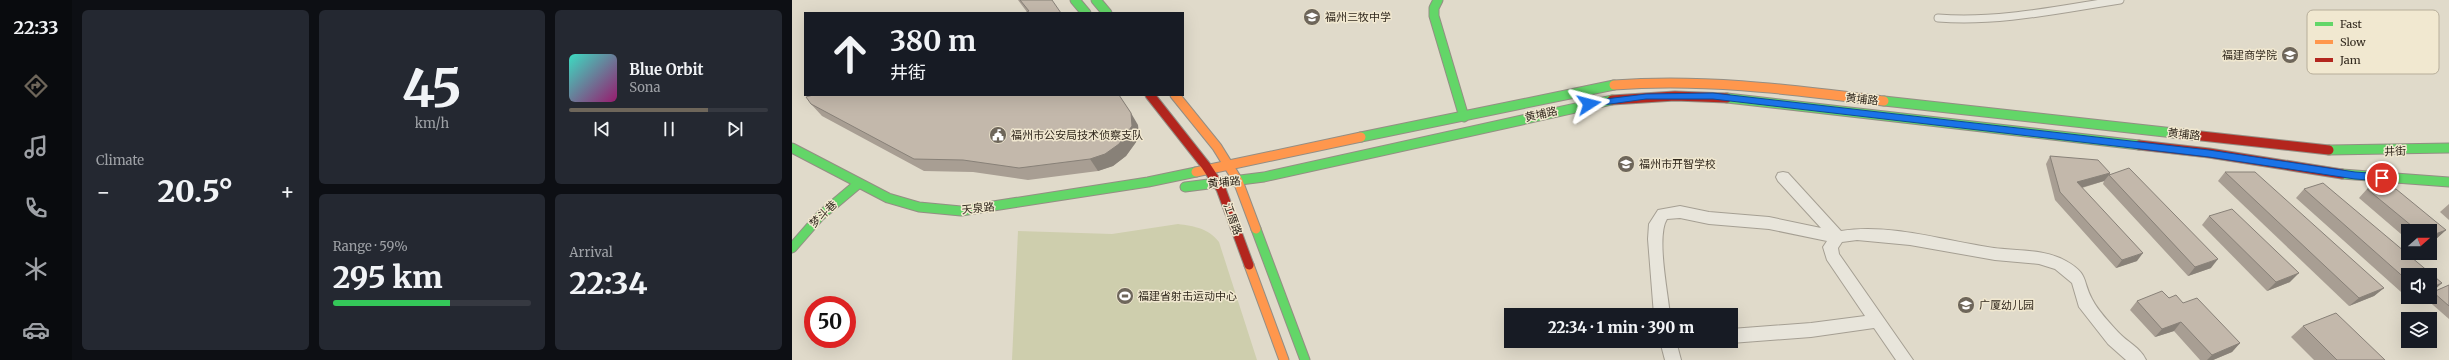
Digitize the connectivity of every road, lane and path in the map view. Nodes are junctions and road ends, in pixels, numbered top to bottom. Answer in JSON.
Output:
{"nodes":[{"id":1,"x":1075,"y":0,"type":"edge"},
{"id":2,"x":1096,"y":0,"type":"edge"},
{"id":3,"x":1438,"y":0,"type":"edge"},
{"id":4,"x":2120,"y":0,"type":"edge"},
{"id":5,"x":1085,"y":12,"type":"edge"},
{"id":6,"x":1106,"y":12,"type":"edge"},
{"id":7,"x":1938,"y":18,"type":"dead end"},
{"id":8,"x":1151,"y":96,"type":"edge"},
{"id":9,"x":1176,"y":96,"type":"edge"},
{"id":10,"x":1464,"y":117,"type":"junction"},
{"id":11,"x":792,"y":148,"type":"edge"},
{"id":12,"x":2449,"y":148,"type":"edge"},
{"id":13,"x":2340,"y":151,"type":"joint"},
{"id":14,"x":1230,"y":166,"type":"junction"},
{"id":15,"x":1209,"y":170,"type":"junction"},
{"id":16,"x":1175,"y":177,"type":"joint"},
{"id":17,"x":1783,"y":177,"type":"dead end"},
{"id":18,"x":1238,"y":181,"type":"junction"},
{"id":19,"x":2449,"y":182,"type":"edge"},
{"id":20,"x":1218,"y":183,"type":"junction"},
{"id":21,"x":858,"y":184,"type":"junction"},
{"id":22,"x":1180,"y":188,"type":"dead end"},
{"id":23,"x":962,"y":211,"type":"junction"},
{"id":24,"x":997,"y":215,"type":"dead end"},
{"id":25,"x":1838,"y":237,"type":"junction"},
{"id":26,"x":792,"y":248,"type":"edge"},
{"id":27,"x":1661,"y":308,"type":"edge"},
{"id":28,"x":1877,"y":321,"type":"junction"},
{"id":29,"x":1738,"y":335,"type":"edge"},
{"id":30,"x":1670,"y":348,"type":"edge"},
{"id":31,"x":1284,"y":360,"type":"edge"},
{"id":32,"x":1305,"y":360,"type":"edge"},
{"id":33,"x":1673,"y":360,"type":"edge"},
{"id":34,"x":1904,"y":360,"type":"edge"},
{"id":35,"x":2138,"y":360,"type":"edge"}],
"edges":[{"from":1,"to":5,"type":"main road"},
{"from":2,"to":6,"type":"main road"},
{"from":3,"to":10,"type":"main road"},
{"from":4,"to":7,"type":"lane"},
{"from":8,"to":15,"type":"main road","name":"江厝路"},
{"from":9,"to":14,"type":"main road","name":"江厝路"},
{"from":10,"to":13,"type":"main road","name":"黄埔路"},
{"from":10,"to":14,"type":"main road","name":"黄埔路"},
{"from":11,"to":21,"type":"main road","name":"天泉路"},
{"from":12,"to":13,"type":"main road","name":"井街"},
{"from":14,"to":15,"type":"main road","name":"黄埔路"},
{"from":14,"to":18,"type":"main road","name":"江厝路"},
{"from":15,"to":16,"type":"main road","name":"黄埔路"},
{"from":15,"to":20,"type":"main road","name":"江厝路"},
{"from":16,"to":23,"type":"main road","name":"天泉路"},
{"from":17,"to":25,"type":"street"},
{"from":18,"to":19,"type":"main road","name":"黄埔路"},
{"from":18,"to":20,"type":"main road","name":"黄埔路"},
{"from":18,"to":32,"type":"main road","name":"江厝路"},
{"from":20,"to":22,"type":"main road","name":"黄埔路"},
{"from":20,"to":31,"type":"main road","name":"江厝路"},
{"from":21,"to":23,"type":"main road","name":"天泉路"},
{"from":21,"to":26,"type":"main road","name":"梦斗巷"},
{"from":23,"to":24,"type":"main road"},
{"from":25,"to":27,"type":"street"},
{"from":25,"to":28,"type":"street"},
{"from":25,"to":35,"type":"street"},
{"from":28,"to":29,"type":"street"},
{"from":28,"to":34,"type":"street"},
{"from":30,"to":33,"type":"street"}]}
